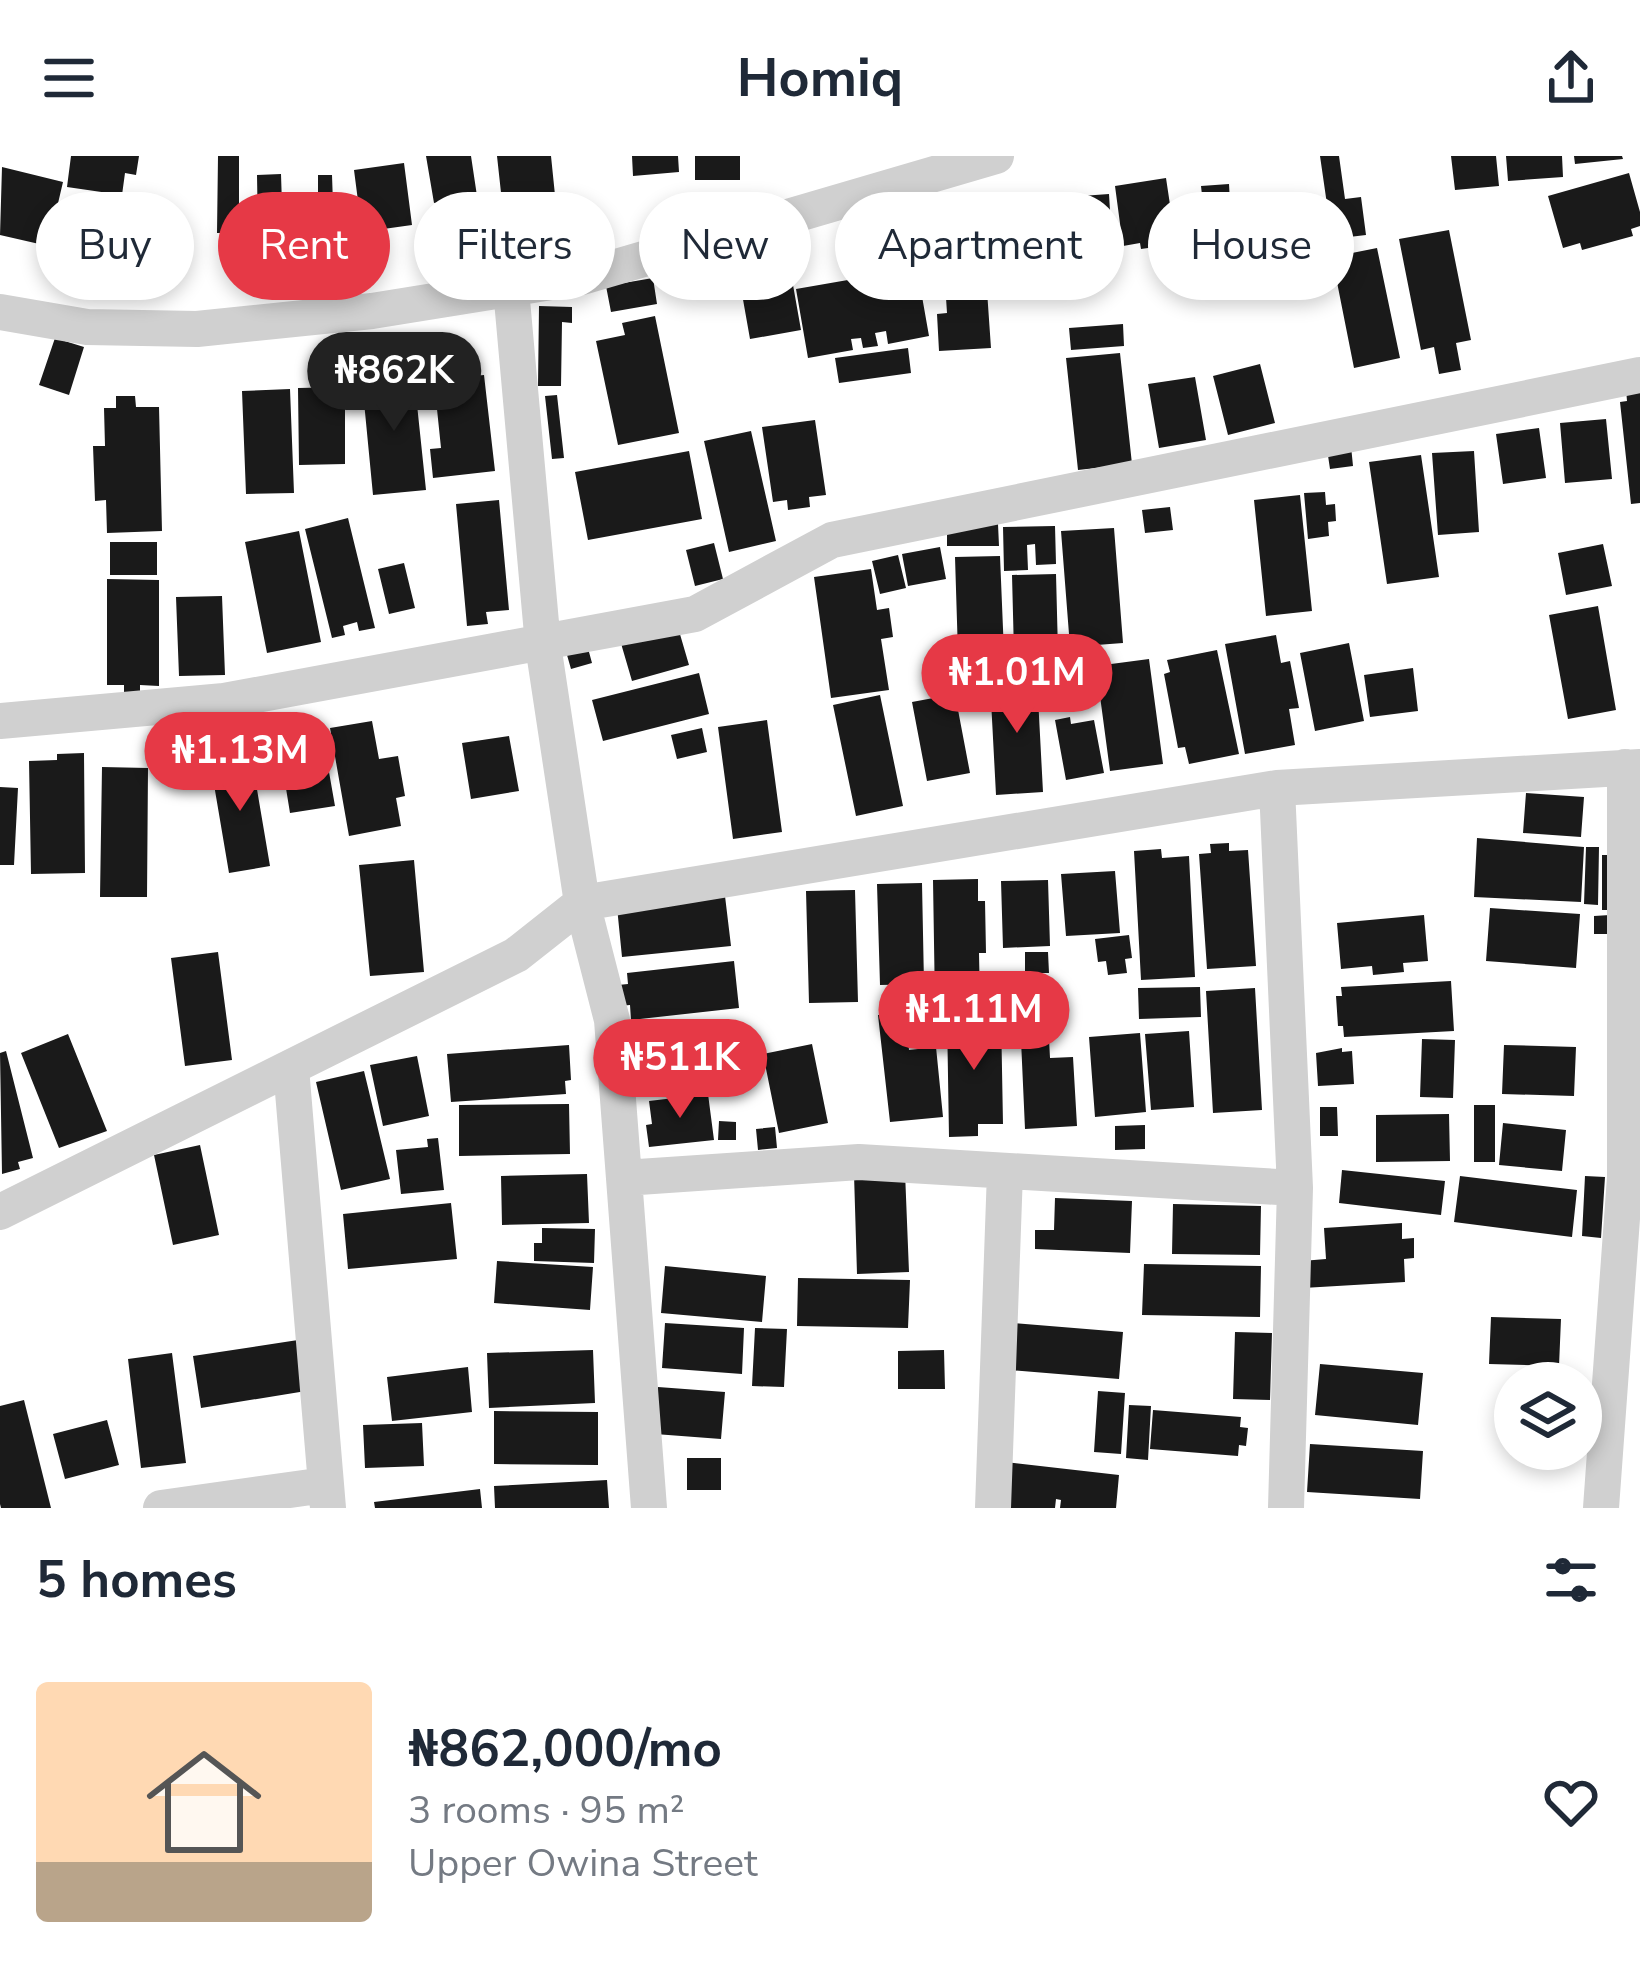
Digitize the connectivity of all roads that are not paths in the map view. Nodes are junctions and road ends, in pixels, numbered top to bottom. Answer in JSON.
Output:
{"nodes":[{"id":1,"x":996,"y":156,"type":"edge"},
{"id":2,"x":615,"y":267,"type":"edge"},
{"id":3,"x":442,"y":300,"type":"edge"},
{"id":4,"x":512,"y":300,"type":"edge"},
{"id":5,"x":0,"y":312,"type":"edge"},
{"id":6,"x":1640,"y":375,"type":"edge"},
{"id":7,"x":543,"y":645,"type":"junction"},
{"id":8,"x":0,"y":721,"type":"edge"},
{"id":9,"x":1632,"y":767,"type":"edge"},
{"id":10,"x":1277,"y":788,"type":"junction"},
{"id":11,"x":581,"y":903,"type":"junction"},
{"id":12,"x":291,"y":1068,"type":"junction"},
{"id":13,"x":1005,"y":1172,"type":"junction"},
{"id":14,"x":624,"y":1178,"type":"junction"},
{"id":15,"x":1295,"y":1188,"type":"junction"},
{"id":16,"x":0,"y":1211,"type":"edge"},
{"id":17,"x":327,"y":1497,"type":"edge"},
{"id":18,"x":161,"y":1508,"type":"edge"},
{"id":19,"x":649,"y":1508,"type":"edge"},
{"id":20,"x":993,"y":1508,"type":"edge"},
{"id":21,"x":1286,"y":1508,"type":"edge"},
{"id":22,"x":1601,"y":1508,"type":"edge"}],
"edges":[{"from":1,"to":2,"type":"street"},
{"from":3,"to":5,"type":"street"},
{"from":4,"to":7,"type":"street"},
{"from":6,"to":7,"type":"street"},
{"from":7,"to":8,"type":"street"},
{"from":7,"to":11,"type":"street"},
{"from":9,"to":10,"type":"street"},
{"from":9,"to":22,"type":"street"},
{"from":10,"to":11,"type":"street"},
{"from":10,"to":15,"type":"street"},
{"from":11,"to":12,"type":"street"},
{"from":11,"to":14,"type":"street"},
{"from":12,"to":16,"type":"street"},
{"from":12,"to":17,"type":"street"},
{"from":13,"to":14,"type":"street"},
{"from":13,"to":15,"type":"street"},
{"from":13,"to":20,"type":"street"},
{"from":14,"to":19,"type":"street"},
{"from":15,"to":21,"type":"street"},
{"from":17,"to":18,"type":"street"}]}
